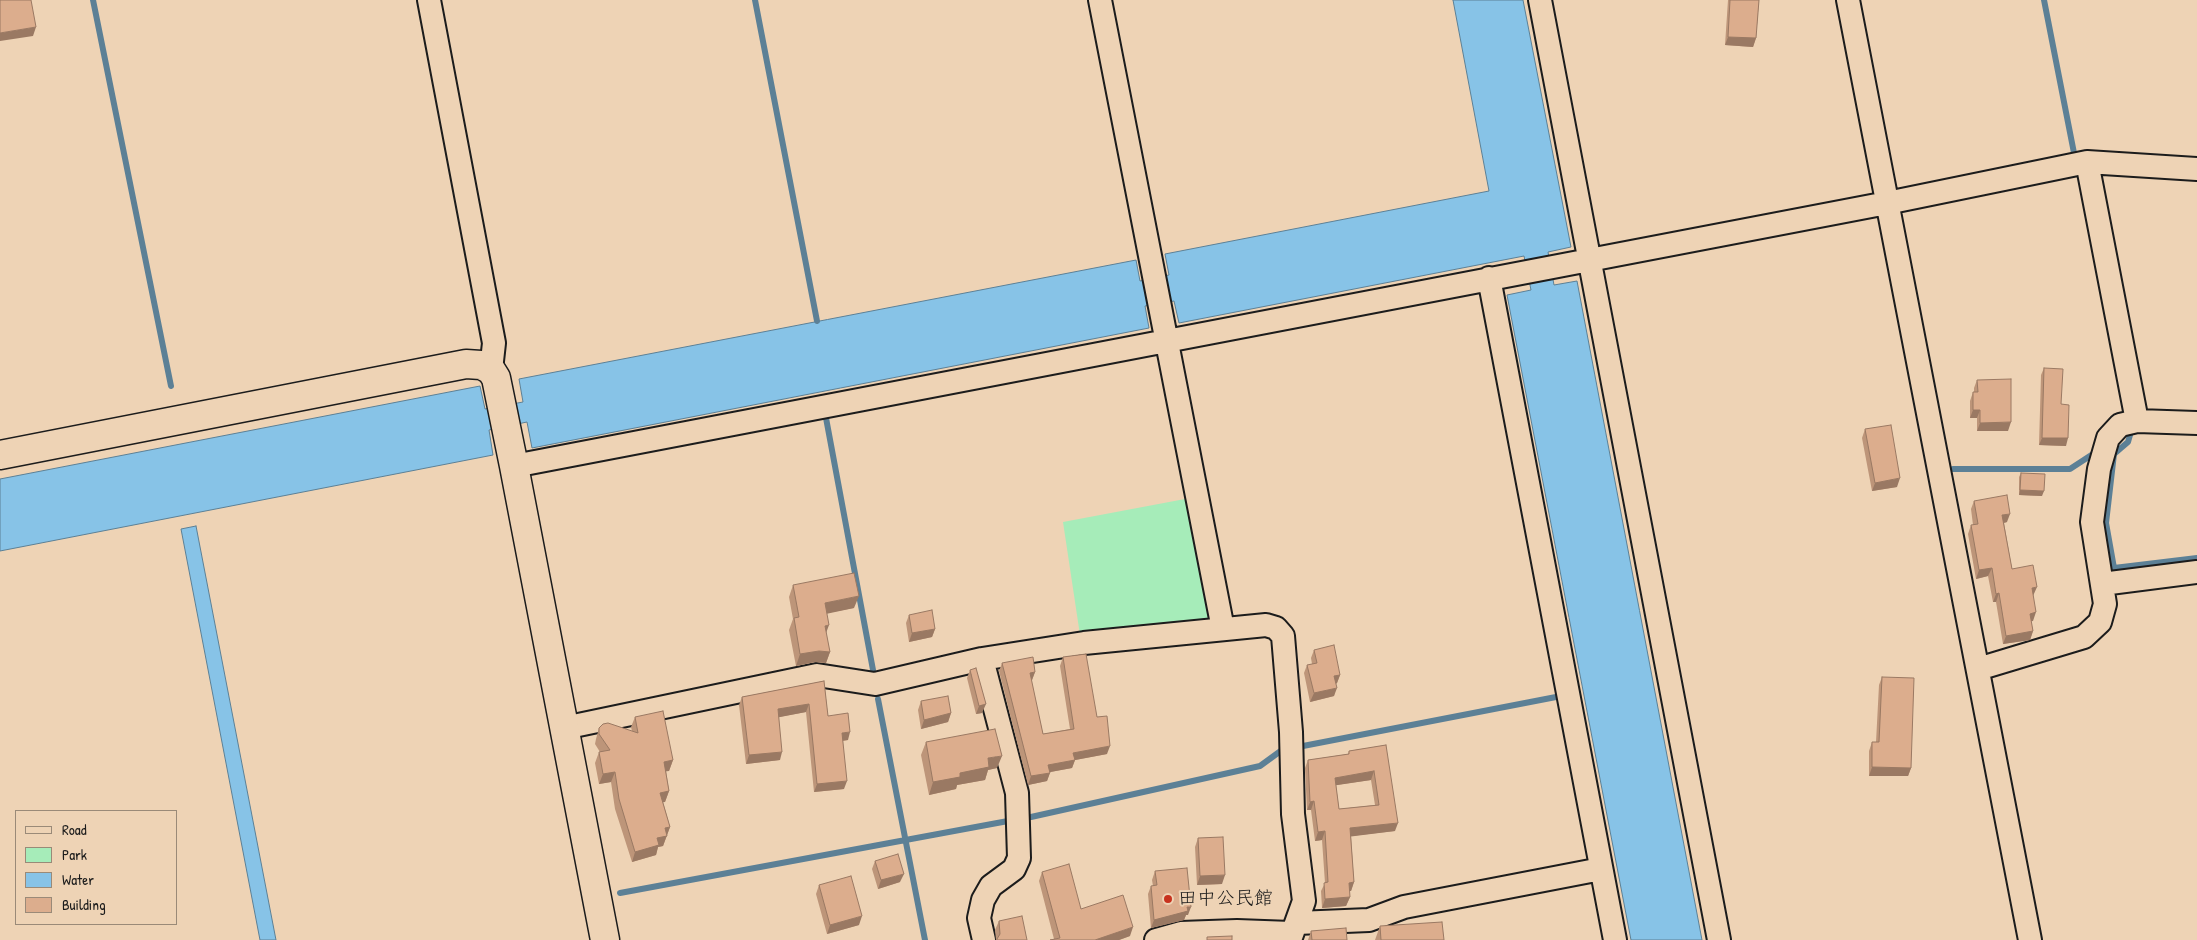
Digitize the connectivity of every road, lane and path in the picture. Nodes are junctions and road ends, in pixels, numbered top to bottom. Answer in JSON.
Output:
{"nodes":[{"id":1,"x":429,"y":0,"type":"edge"},
{"id":2,"x":1100,"y":0,"type":"edge"},
{"id":3,"x":1540,"y":0,"type":"edge"},
{"id":4,"x":1848,"y":0,"type":"edge"},
{"id":5,"x":2087,"y":162,"type":"junction"},
{"id":6,"x":2197,"y":169,"type":"edge"},
{"id":7,"x":1887,"y":203,"type":"junction"},
{"id":8,"x":1590,"y":258,"type":"junction"},
{"id":9,"x":1490,"y":278,"type":"junction"},
{"id":10,"x":1166,"y":341,"type":"junction"},
{"id":11,"x":491,"y":370,"type":"junction"},
{"id":12,"x":2138,"y":421,"type":"junction"},
{"id":13,"x":2197,"y":423,"type":"edge"},
{"id":14,"x":0,"y":455,"type":"edge"},
{"id":15,"x":514,"y":466,"type":"junction"},
{"id":16,"x":2197,"y":572,"type":"edge"},
{"id":17,"x":2102,"y":584,"type":"junction"},
{"id":18,"x":1223,"y":629,"type":"junction"},
{"id":19,"x":982,"y":659,"type":"junction"},
{"id":20,"x":1978,"y":669,"type":"junction"},
{"id":21,"x":564,"y":728,"type":"junction"},
{"id":22,"x":1601,"y":869,"type":"junction"},
{"id":23,"x":1293,"y":932,"type":"edge"},
{"id":24,"x":605,"y":940,"type":"edge"},
{"id":25,"x":984,"y":940,"type":"edge"},
{"id":26,"x":1156,"y":940,"type":"edge"},
{"id":27,"x":1614,"y":940,"type":"edge"},
{"id":28,"x":1719,"y":940,"type":"edge"},
{"id":29,"x":2030,"y":940,"type":"edge"}],
"edges":[{"from":1,"to":11,"type":"street"},
{"from":2,"to":10,"type":"street"},
{"from":3,"to":8,"type":"street"},
{"from":4,"to":7,"type":"street"},
{"from":5,"to":6,"type":"street"},
{"from":5,"to":7,"type":"street"},
{"from":5,"to":12,"type":"street"},
{"from":7,"to":8,"type":"street"},
{"from":7,"to":20,"type":"street"},
{"from":8,"to":9,"type":"street"},
{"from":8,"to":28,"type":"street"},
{"from":9,"to":10,"type":"street"},
{"from":9,"to":22,"type":"street"},
{"from":10,"to":15,"type":"street"},
{"from":10,"to":18,"type":"street"},
{"from":11,"to":14,"type":"street"},
{"from":11,"to":15,"type":"street"},
{"from":12,"to":13,"type":"street"},
{"from":12,"to":17,"type":"street"},
{"from":15,"to":21,"type":"street"},
{"from":16,"to":17,"type":"street"},
{"from":17,"to":20,"type":"street"},
{"from":18,"to":19,"type":"street"},
{"from":18,"to":23,"type":"street"},
{"from":19,"to":21,"type":"street"},
{"from":19,"to":25,"type":"street"},
{"from":20,"to":29,"type":"street"},
{"from":21,"to":24,"type":"street"},
{"from":22,"to":23,"type":"street"},
{"from":22,"to":27,"type":"street"},
{"from":23,"to":26,"type":"street"}]}
